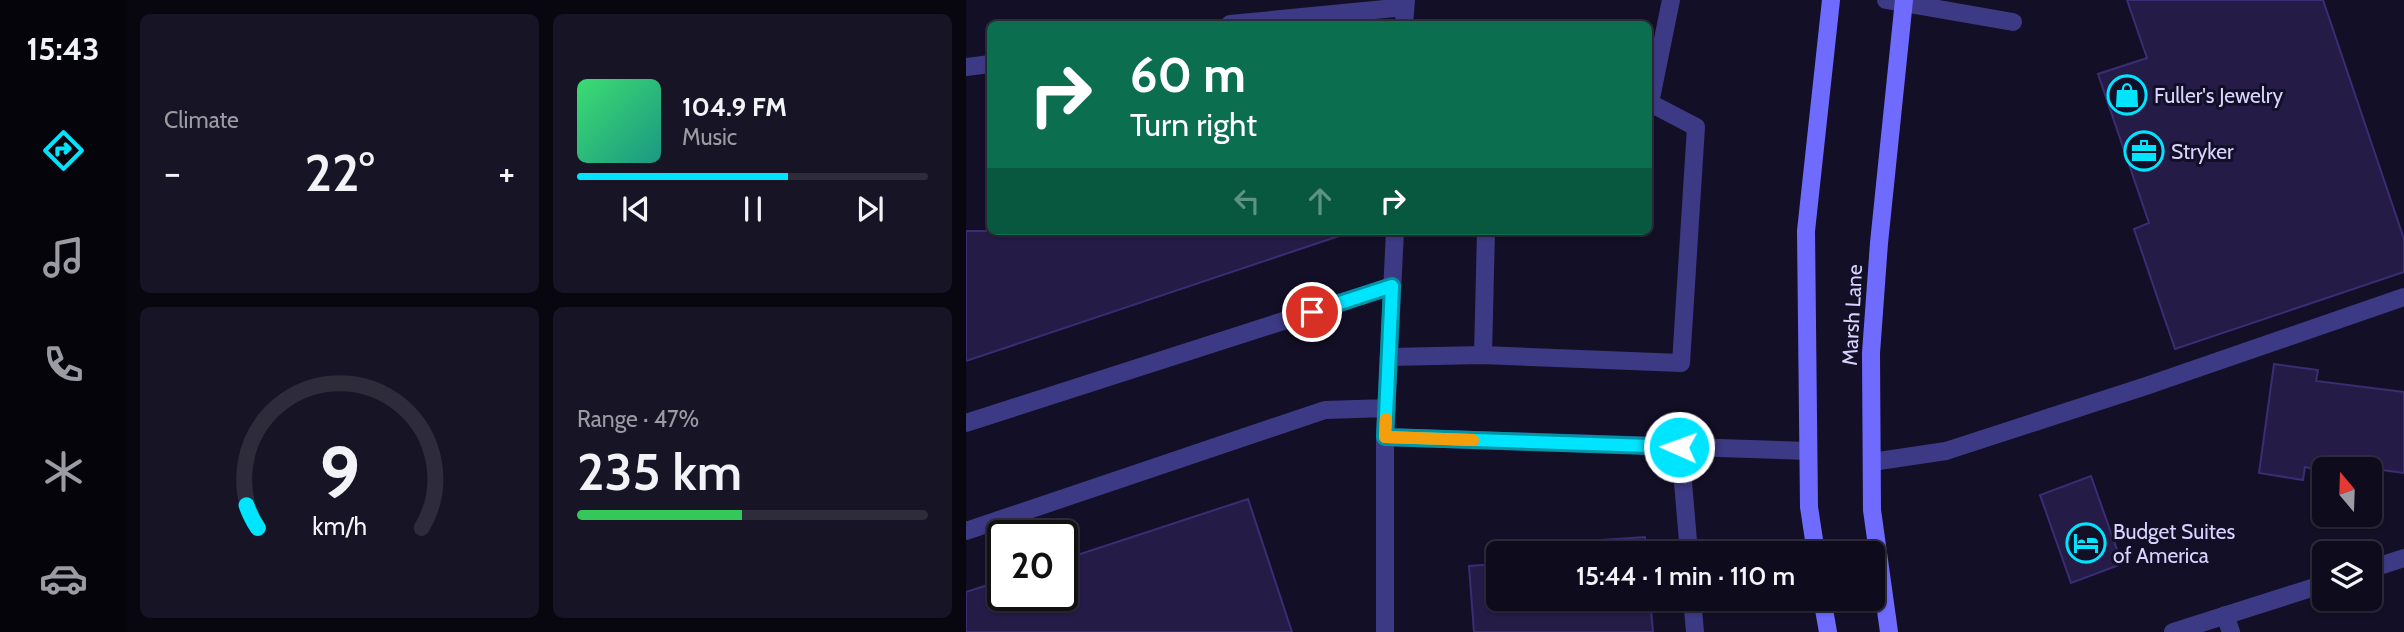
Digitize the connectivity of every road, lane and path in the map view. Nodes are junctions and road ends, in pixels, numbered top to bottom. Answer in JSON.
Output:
{"nodes":[{"id":1,"x":1671,"y":0,"type":"edge"},
{"id":2,"x":1831,"y":0,"type":"edge"},
{"id":3,"x":1898,"y":2,"type":"edge"},
{"id":4,"x":1405,"y":10,"type":"edge"},
{"id":5,"x":1268,"y":21,"type":"edge"},
{"id":6,"x":2013,"y":22,"type":"dead end"},
{"id":7,"x":987,"y":64,"type":"edge"},
{"id":8,"x":966,"y":67,"type":"edge"},
{"id":9,"x":1652,"y":89,"type":"edge"},
{"id":10,"x":1652,"y":105,"type":"edge"},
{"id":11,"x":1395,"y":235,"type":"edge"},
{"id":12,"x":1486,"y":235,"type":"edge"},
{"id":13,"x":1392,"y":286,"type":"junction"},
{"id":14,"x":2404,"y":297,"type":"edge"},
{"id":15,"x":1483,"y":355,"type":"junction"},
{"id":16,"x":1389,"y":357,"type":"junction"},
{"id":17,"x":1387,"y":408,"type":"junction"},
{"id":18,"x":966,"y":423,"type":"edge"},
{"id":19,"x":1385,"y":437,"type":"junction"},
{"id":20,"x":1679,"y":447,"type":"junction"},
{"id":21,"x":1808,"y":451,"type":"junction"},
{"id":22,"x":1872,"y":462,"type":"junction"},
{"id":23,"x":966,"y":531,"type":"edge"},
{"id":24,"x":1688,"y":541,"type":"edge"},
{"id":25,"x":1814,"y":541,"type":"edge"},
{"id":26,"x":2404,"y":558,"type":"edge"},
{"id":27,"x":2382,"y":565,"type":"edge"},
{"id":28,"x":2312,"y":589,"type":"edge"},
{"id":29,"x":1693,"y":611,"type":"edge"},
{"id":30,"x":1824,"y":611,"type":"edge"},
{"id":31,"x":2228,"y":623,"type":"edge"},
{"id":32,"x":1385,"y":632,"type":"edge"},
{"id":33,"x":1695,"y":632,"type":"edge"},
{"id":34,"x":1828,"y":632,"type":"edge"},
{"id":35,"x":1889,"y":632,"type":"edge"},
{"id":36,"x":2174,"y":632,"type":"edge"}],
"edges":[{"from":1,"to":9,"type":"lane"},
{"from":2,"to":21,"type":"main road","name":"Marsh Lane"},
{"from":3,"to":6,"type":"lane"},
{"from":3,"to":22,"type":"main road","name":"Marsh Lane"},
{"from":4,"to":5,"type":"lane"},
{"from":7,"to":8,"type":"lane"},
{"from":10,"to":15,"type":"lane"},
{"from":11,"to":13,"type":"lane"},
{"from":12,"to":15,"type":"lane"},
{"from":13,"to":16,"type":"lane"},
{"from":13,"to":18,"type":"lane"},
{"from":14,"to":22,"type":"lane"},
{"from":15,"to":16,"type":"lane"},
{"from":16,"to":17,"type":"lane"},
{"from":17,"to":19,"type":"lane"},
{"from":17,"to":23,"type":"lane"},
{"from":19,"to":20,"type":"lane"},
{"from":19,"to":32,"type":"lane"},
{"from":20,"to":21,"type":"lane"},
{"from":20,"to":24,"type":"lane"},
{"from":21,"to":25,"type":"main road","name":"Marsh Lane"},
{"from":22,"to":35,"type":"main road","name":"Marsh Lane"},
{"from":26,"to":27,"type":"lane"},
{"from":28,"to":31,"type":"lane"},
{"from":29,"to":33,"type":"lane"},
{"from":30,"to":34,"type":"main road"},
{"from":31,"to":36,"type":"lane"}]}
